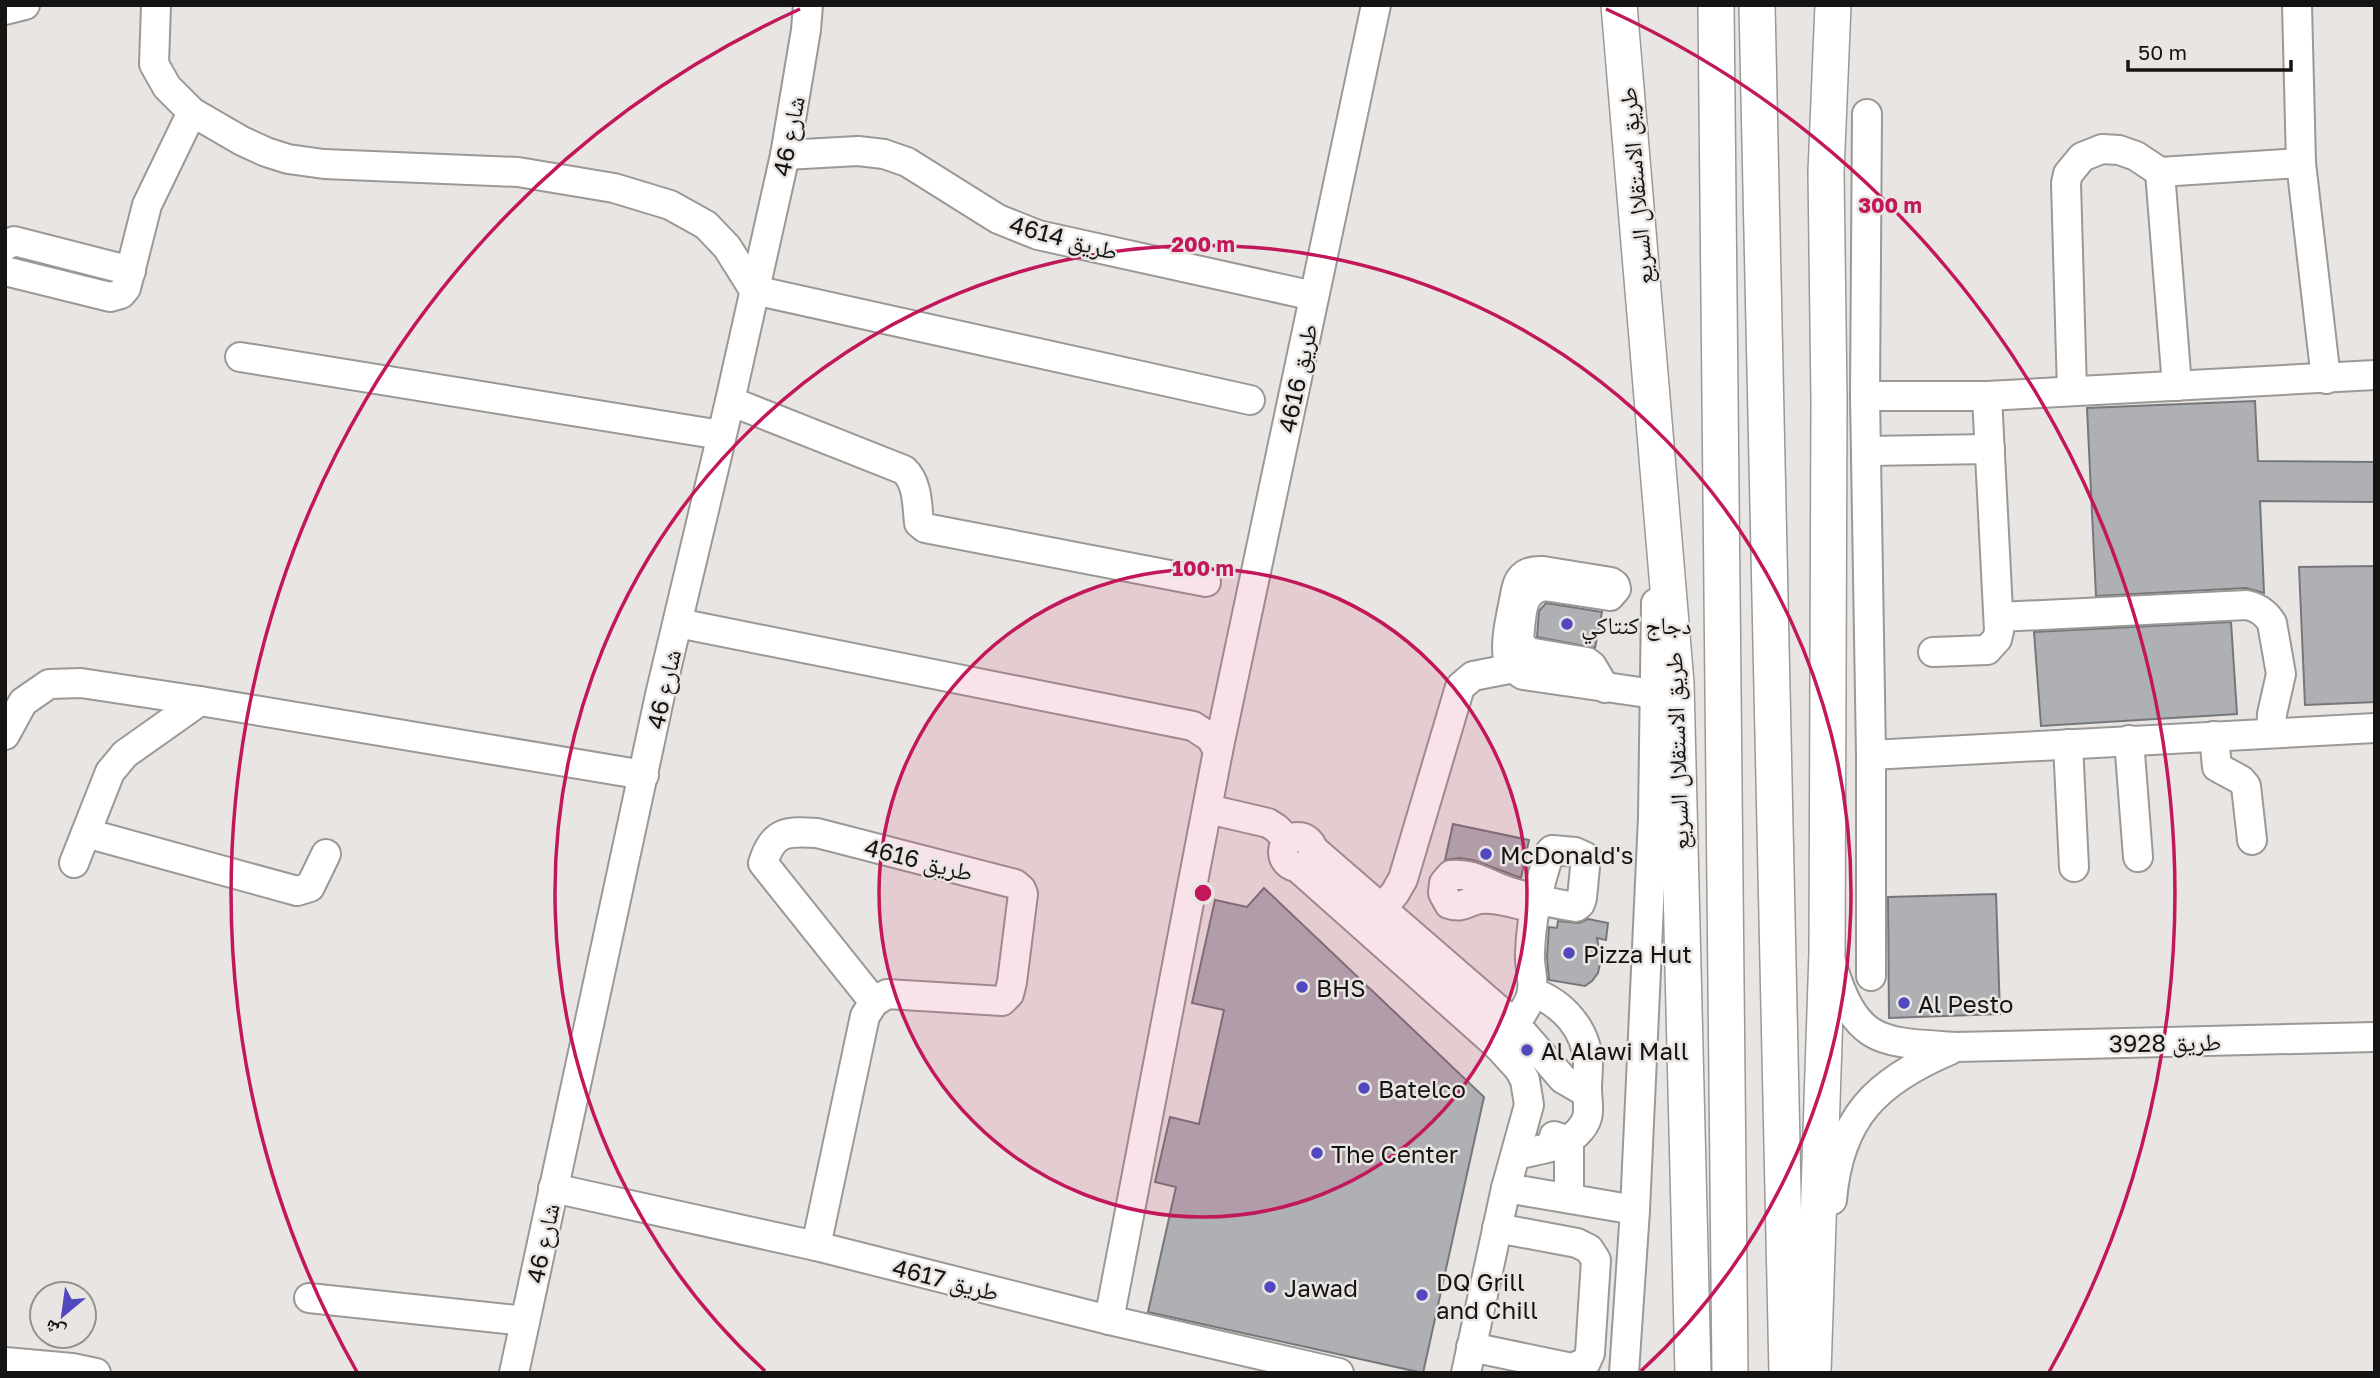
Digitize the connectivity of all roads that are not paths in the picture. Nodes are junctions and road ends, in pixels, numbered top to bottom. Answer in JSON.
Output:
{"nodes":[{"id":1,"x":25,"y":5,"type":"edge"},
{"id":2,"x":156,"y":5,"type":"edge"},
{"id":3,"x":808,"y":5,"type":"edge"},
{"id":4,"x":1376,"y":5,"type":"edge"},
{"id":5,"x":1619,"y":5,"type":"edge"},
{"id":6,"x":1716,"y":5,"type":"edge"},
{"id":7,"x":1757,"y":5,"type":"edge"},
{"id":8,"x":1833,"y":5,"type":"edge"},
{"id":9,"x":2297,"y":5,"type":"edge"},
{"id":10,"x":5,"y":10,"type":"edge"},
{"id":11,"x":192,"y":112,"type":"junction"},
{"id":12,"x":1867,"y":114,"type":"dead end"},
{"id":13,"x":785,"y":155,"type":"junction"},
{"id":14,"x":2301,"y":163,"type":"junction"},
{"id":15,"x":2160,"y":172,"type":"junction"},
{"id":16,"x":5,"y":246,"type":"edge"},
{"id":17,"x":64,"y":254,"type":"junction"},
{"id":18,"x":5,"y":271,"type":"edge"},
{"id":19,"x":131,"y":271,"type":"junction"},
{"id":20,"x":56,"y":282,"type":"junction"},
{"id":21,"x":754,"y":290,"type":"junction"},
{"id":22,"x":1314,"y":296,"type":"junction"},
{"id":23,"x":240,"y":357,"type":"dead end"},
{"id":24,"x":2375,"y":376,"type":"edge"},
{"id":25,"x":2326,"y":379,"type":"junction"},
{"id":26,"x":2177,"y":386,"type":"junction"},
{"id":27,"x":2072,"y":391,"type":"junction"},
{"id":28,"x":1865,"y":396,"type":"junction"},
{"id":29,"x":1987,"y":396,"type":"junction"},
{"id":30,"x":1250,"y":400,"type":"dead end"},
{"id":31,"x":730,"y":401,"type":"junction"},
{"id":32,"x":721,"y":436,"type":"junction"},
{"id":33,"x":1990,"y":449,"type":"junction"},
{"id":34,"x":1867,"y":451,"type":"junction"},
{"id":35,"x":1664,"y":528,"type":"junction"},
{"id":36,"x":1206,"y":582,"type":"dead end"},
{"id":37,"x":1999,"y":617,"type":"junction"},
{"id":38,"x":678,"y":623,"type":"junction"},
{"id":39,"x":1933,"y":652,"type":"dead end"},
{"id":40,"x":1514,"y":668,"type":"junction"},
{"id":41,"x":1605,"y":688,"type":"junction"},
{"id":42,"x":1654,"y":694,"type":"junction"},
{"id":43,"x":200,"y":701,"type":"junction"},
{"id":44,"x":2375,"y":728,"type":"edge"},
{"id":45,"x":2271,"y":733,"type":"junction"},
{"id":46,"x":5,"y":735,"type":"edge"},
{"id":47,"x":2214,"y":736,"type":"junction"},
{"id":48,"x":2129,"y":740,"type":"junction"},
{"id":49,"x":2068,"y":744,"type":"junction"},
{"id":50,"x":1219,"y":751,"type":"junction"},
{"id":51,"x":1871,"y":755,"type":"junction"},
{"id":52,"x":644,"y":775,"type":"junction"},
{"id":53,"x":1208,"y":810,"type":"junction"},
{"id":54,"x":86,"y":833,"type":"junction"},
{"id":55,"x":2252,"y":840,"type":"dead end"},
{"id":56,"x":326,"y":854,"type":"dead end"},
{"id":57,"x":2138,"y":858,"type":"dead end"},
{"id":58,"x":75,"y":863,"type":"dead end"},
{"id":59,"x":2074,"y":867,"type":"dead end"},
{"id":60,"x":1346,"y":893,"type":"junction"},
{"id":61,"x":1537,"y":903,"type":"dead end"},
{"id":62,"x":1382,"y":908,"type":"junction"},
{"id":63,"x":1399,"y":941,"type":"junction"},
{"id":64,"x":1827,"y":951,"type":"junction"},
{"id":65,"x":1871,"y":976,"type":"dead end"},
{"id":66,"x":1532,"y":992,"type":"junction"},
{"id":67,"x":874,"y":1002,"type":"junction"},
{"id":68,"x":1506,"y":1035,"type":"junction"},
{"id":69,"x":2375,"y":1037,"type":"edge"},
{"id":70,"x":1956,"y":1048,"type":"junction"},
{"id":71,"x":1575,"y":1086,"type":"junction"},
{"id":72,"x":1529,"y":1105,"type":"junction"},
{"id":73,"x":1569,"y":1141,"type":"junction"},
{"id":74,"x":1516,"y":1155,"type":"junction"},
{"id":75,"x":553,"y":1188,"type":"junction"},
{"id":76,"x":1506,"y":1188,"type":"junction"},
{"id":77,"x":1569,"y":1198,"type":"junction"},
{"id":78,"x":1634,"y":1210,"type":"junction"},
{"id":79,"x":1497,"y":1228,"type":"junction"},
{"id":80,"x":816,"y":1246,"type":"junction"},
{"id":81,"x":309,"y":1298,"type":"dead end"},
{"id":82,"x":1109,"y":1320,"type":"junction"},
{"id":83,"x":525,"y":1321,"type":"junction"},
{"id":84,"x":1815,"y":1333,"type":"junction"},
{"id":85,"x":1468,"y":1360,"type":"edge"},
{"id":86,"x":5,"y":1362,"type":"edge"},
{"id":87,"x":96,"y":1373,"type":"edge"},
{"id":88,"x":514,"y":1373,"type":"edge"},
{"id":89,"x":1339,"y":1373,"type":"edge"},
{"id":90,"x":1624,"y":1373,"type":"edge"},
{"id":91,"x":1693,"y":1373,"type":"edge"},
{"id":92,"x":1730,"y":1373,"type":"edge"},
{"id":93,"x":1787,"y":1373,"type":"edge"},
{"id":94,"x":1812,"y":1373,"type":"edge"}],
"edges":[{"from":1,"to":10,"type":"street"},
{"from":2,"to":11,"type":"street"},
{"from":3,"to":13,"type":"street","name":"شارع 46"},
{"from":4,"to":22,"type":"street","name":"طريق 4616"},
{"from":5,"to":35,"type":"main road","name":"طريق الاستقلال السريع"},
{"from":6,"to":92,"type":"main road"},
{"from":7,"to":93,"type":"main road"},
{"from":8,"to":64,"type":"main road"},
{"from":9,"to":14,"type":"street"},
{"from":11,"to":19,"type":"street"},
{"from":11,"to":21,"type":"street"},
{"from":12,"to":28,"type":"street"},
{"from":13,"to":21,"type":"street","name":"شارع 46"},
{"from":13,"to":22,"type":"street","name":"طريق 4614"},
{"from":14,"to":15,"type":"street"},
{"from":14,"to":25,"type":"street"},
{"from":15,"to":26,"type":"street"},
{"from":15,"to":27,"type":"street"},
{"from":16,"to":17,"type":"street"},
{"from":17,"to":19,"type":"street"},
{"from":17,"to":20,"type":"street"},
{"from":18,"to":20,"type":"street"},
{"from":19,"to":20,"type":"street"},
{"from":21,"to":30,"type":"street"},
{"from":21,"to":31,"type":"street","name":"شارع 46"},
{"from":22,"to":50,"type":"street","name":"طريق 4616"},
{"from":23,"to":32,"type":"street"},
{"from":24,"to":25,"type":"street"},
{"from":25,"to":26,"type":"street"},
{"from":26,"to":27,"type":"street"},
{"from":27,"to":29,"type":"street"},
{"from":28,"to":29,"type":"street"},
{"from":28,"to":34,"type":"street"},
{"from":29,"to":33,"type":"street"},
{"from":31,"to":32,"type":"street","name":"شارع 46"},
{"from":31,"to":36,"type":"street"},
{"from":32,"to":38,"type":"street","name":"شارع 46"},
{"from":33,"to":34,"type":"street"},
{"from":33,"to":37,"type":"street"},
{"from":34,"to":51,"type":"street"},
{"from":35,"to":42,"type":"street"},
{"from":35,"to":91,"type":"main road","name":"طريق الاستقلال السريع"},
{"from":37,"to":39,"type":"street"},
{"from":37,"to":45,"type":"street"},
{"from":38,"to":50,"type":"street"},
{"from":38,"to":52,"type":"street","name":"شارع 46"},
{"from":40,"to":41,"type":"street"},
{"from":40,"to":41,"type":"street"},
{"from":40,"to":62,"type":"street"},
{"from":41,"to":42,"type":"street"},
{"from":42,"to":78,"type":"street"},
{"from":43,"to":46,"type":"street"},
{"from":43,"to":52,"type":"street"},
{"from":43,"to":54,"type":"street"},
{"from":44,"to":45,"type":"street"},
{"from":45,"to":47,"type":"street"},
{"from":47,"to":48,"type":"street"},
{"from":47,"to":55,"type":"street"},
{"from":48,"to":49,"type":"street"},
{"from":48,"to":57,"type":"street"},
{"from":49,"to":51,"type":"street"},
{"from":49,"to":59,"type":"street"},
{"from":50,"to":53,"type":"street","name":"طريق 4616"},
{"from":51,"to":65,"type":"street"},
{"from":52,"to":75,"type":"street","name":"شارع 46"},
{"from":53,"to":60,"type":"street"},
{"from":53,"to":82,"type":"street","name":"طريق 4616"},
{"from":54,"to":56,"type":"street"},
{"from":54,"to":58,"type":"street"},
{"from":60,"to":62,"type":"street"},
{"from":60,"to":63,"type":"street"},
{"from":61,"to":66,"type":"street"},
{"from":62,"to":63,"type":"street"},
{"from":63,"to":68,"type":"street"},
{"from":64,"to":70,"type":"street","name":"طريق 3928"},
{"from":64,"to":84,"type":"main road"},
{"from":66,"to":68,"type":"street"},
{"from":66,"to":71,"type":"street"},
{"from":67,"to":67,"type":"street","name":"طريق 4616"},
{"from":67,"to":80,"type":"street"},
{"from":68,"to":71,"type":"street"},
{"from":68,"to":72,"type":"street"},
{"from":69,"to":70,"type":"street","name":"طريق 3928"},
{"from":70,"to":84,"type":"street","name":"طريق 3928"},
{"from":71,"to":72,"type":"street"},
{"from":71,"to":73,"type":"street"},
{"from":72,"to":73,"type":"street"},
{"from":72,"to":74,"type":"street"},
{"from":73,"to":74,"type":"street"},
{"from":73,"to":77,"type":"street"},
{"from":74,"to":76,"type":"street"},
{"from":75,"to":80,"type":"street","name":"طريق 4617"},
{"from":75,"to":83,"type":"street","name":"شارع 46"},
{"from":76,"to":77,"type":"street"},
{"from":76,"to":79,"type":"street"},
{"from":77,"to":78,"type":"street"},
{"from":78,"to":90,"type":"street"},
{"from":79,"to":85,"type":"street"},
{"from":79,"to":85,"type":"street"},
{"from":80,"to":82,"type":"street","name":"طريق 4617"},
{"from":81,"to":83,"type":"street"},
{"from":82,"to":89,"type":"street","name":"طريق 4617"},
{"from":83,"to":88,"type":"street","name":"شارع 46"},
{"from":84,"to":94,"type":"main road"},
{"from":86,"to":87,"type":"street"}]}
